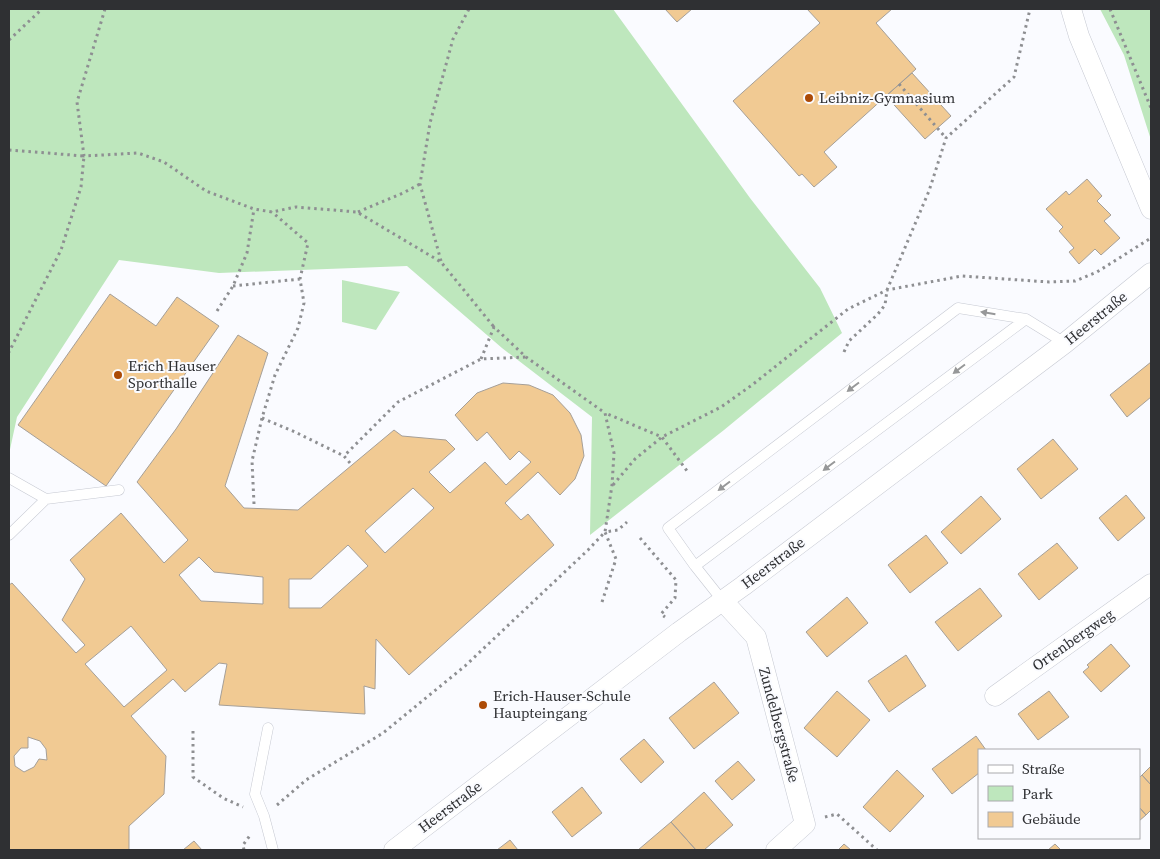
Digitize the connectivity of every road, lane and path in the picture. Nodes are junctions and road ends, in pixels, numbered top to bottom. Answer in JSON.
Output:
{"nodes":[{"id":1,"x":42,"y":9,"type":"edge"},
{"id":2,"x":105,"y":9,"type":"edge"},
{"id":3,"x":469,"y":9,"type":"edge"},
{"id":4,"x":1030,"y":9,"type":"edge"},
{"id":5,"x":1071,"y":9,"type":"edge"},
{"id":6,"x":1110,"y":9,"type":"edge"},
{"id":7,"x":9,"y":40,"type":"edge"},
{"id":8,"x":899,"y":84,"type":"dead end"},
{"id":9,"x":1151,"y":108,"type":"edge"},
{"id":10,"x":946,"y":138,"type":"junction"},
{"id":11,"x":9,"y":150,"type":"edge"},
{"id":12,"x":84,"y":156,"type":"junction"},
{"id":13,"x":420,"y":184,"type":"junction"},
{"id":14,"x":254,"y":209,"type":"junction"},
{"id":15,"x":1151,"y":209,"type":"edge"},
{"id":16,"x":272,"y":212,"type":"junction"},
{"id":17,"x":357,"y":212,"type":"junction"},
{"id":18,"x":1151,"y":238,"type":"edge"},
{"id":19,"x":441,"y":262,"type":"junction"},
{"id":20,"x":1151,"y":273,"type":"edge"},
{"id":21,"x":300,"y":278,"type":"junction"},
{"id":22,"x":233,"y":286,"type":"junction"},
{"id":23,"x":887,"y":290,"type":"junction"},
{"id":24,"x":217,"y":311,"type":"dead end"},
{"id":25,"x":1026,"y":319,"type":"junction"},
{"id":26,"x":494,"y":328,"type":"junction"},
{"id":27,"x":1065,"y":343,"type":"junction"},
{"id":28,"x":9,"y":352,"type":"edge"},
{"id":29,"x":844,"y":352,"type":"dead end"},
{"id":30,"x":526,"y":357,"type":"junction"},
{"id":31,"x":481,"y":359,"type":"junction"},
{"id":32,"x":605,"y":413,"type":"junction"},
{"id":33,"x":262,"y":418,"type":"junction"},
{"id":34,"x":662,"y":437,"type":"junction"},
{"id":35,"x":344,"y":456,"type":"junction"},
{"id":36,"x":350,"y":463,"type":"dead end"},
{"id":37,"x":687,"y":471,"type":"dead end"},
{"id":38,"x":9,"y":478,"type":"edge"},
{"id":39,"x":612,"y":485,"type":"junction"},
{"id":40,"x":119,"y":490,"type":"dead end"},
{"id":41,"x":46,"y":499,"type":"junction"},
{"id":42,"x":254,"y":504,"type":"dead end"},
{"id":43,"x":627,"y":522,"type":"dead end"},
{"id":44,"x":605,"y":532,"type":"junction"},
{"id":45,"x":9,"y":535,"type":"edge"},
{"id":46,"x":640,"y":538,"type":"dead end"},
{"id":47,"x":695,"y":566,"type":"junction"},
{"id":48,"x":1151,"y":584,"type":"edge"},
{"id":49,"x":722,"y":600,"type":"junction"},
{"id":50,"x":602,"y":602,"type":"dead end"},
{"id":51,"x":679,"y":632,"type":"junction"},
{"id":52,"x":995,"y":696,"type":"dead end"},
{"id":53,"x":268,"y":728,"type":"dead end"},
{"id":54,"x":193,"y":730,"type":"dead end"},
{"id":55,"x":264,"y":816,"type":"junction"},
{"id":56,"x":804,"y":824,"type":"junction"},
{"id":57,"x":244,"y":850,"type":"edge"},
{"id":58,"x":272,"y":850,"type":"edge"},
{"id":59,"x":394,"y":850,"type":"edge"},
{"id":60,"x":776,"y":850,"type":"edge"},
{"id":61,"x":877,"y":850,"type":"edge"}],
"edges":[{"from":1,"to":7,"type":"path"},
{"from":2,"to":12,"type":"path"},
{"from":3,"to":13,"type":"path"},
{"from":4,"to":10,"type":"path"},
{"from":5,"to":15,"type":"street"},
{"from":6,"to":9,"type":"path"},
{"from":8,"to":10,"type":"path"},
{"from":10,"to":23,"type":"path"},
{"from":11,"to":12,"type":"path"},
{"from":12,"to":14,"type":"path"},
{"from":12,"to":28,"type":"path"},
{"from":13,"to":17,"type":"path"},
{"from":13,"to":19,"type":"path"},
{"from":14,"to":16,"type":"path"},
{"from":14,"to":22,"type":"path"},
{"from":16,"to":17,"type":"path"},
{"from":16,"to":21,"type":"path"},
{"from":17,"to":19,"type":"path"},
{"from":18,"to":23,"type":"path"},
{"from":19,"to":26,"type":"path"},
{"from":20,"to":27,"type":"street","name":"Heerstraße"},
{"from":21,"to":22,"type":"path"},
{"from":21,"to":33,"type":"path"},
{"from":22,"to":24,"type":"path"},
{"from":23,"to":29,"type":"path"},
{"from":23,"to":34,"type":"path"},
{"from":25,"to":27,"type":"lane"},
{"from":25,"to":47,"type":"lane","one_way":true},
{"from":25,"to":47,"type":"lane","one_way":true},
{"from":26,"to":30,"type":"path"},
{"from":26,"to":31,"type":"path"},
{"from":27,"to":49,"type":"street","name":"Heerstraße"},
{"from":30,"to":31,"type":"path"},
{"from":30,"to":32,"type":"path"},
{"from":31,"to":35,"type":"path"},
{"from":32,"to":34,"type":"path"},
{"from":32,"to":39,"type":"path"},
{"from":33,"to":35,"type":"path"},
{"from":33,"to":42,"type":"path"},
{"from":34,"to":37,"type":"path"},
{"from":34,"to":39,"type":"path"},
{"from":35,"to":36,"type":"path"},
{"from":38,"to":41,"type":"lane"},
{"from":39,"to":44,"type":"path"},
{"from":40,"to":41,"type":"lane"},
{"from":41,"to":45,"type":"lane"},
{"from":43,"to":44,"type":"path"},
{"from":44,"to":50,"type":"path"},
{"from":44,"to":55,"type":"path"},
{"from":46,"to":51,"type":"path"},
{"from":47,"to":49,"type":"lane"},
{"from":48,"to":52,"type":"street","name":"Ortenbergweg"},
{"from":49,"to":51,"type":"street","name":"Heerstraße"},
{"from":49,"to":56,"type":"street","name":"Zundelbergstraße"},
{"from":51,"to":59,"type":"street","name":"Heerstraße"},
{"from":53,"to":55,"type":"lane"},
{"from":54,"to":55,"type":"path"},
{"from":55,"to":57,"type":"path"},
{"from":55,"to":58,"type":"lane"},
{"from":56,"to":60,"type":"street"},
{"from":56,"to":61,"type":"path"}]}
